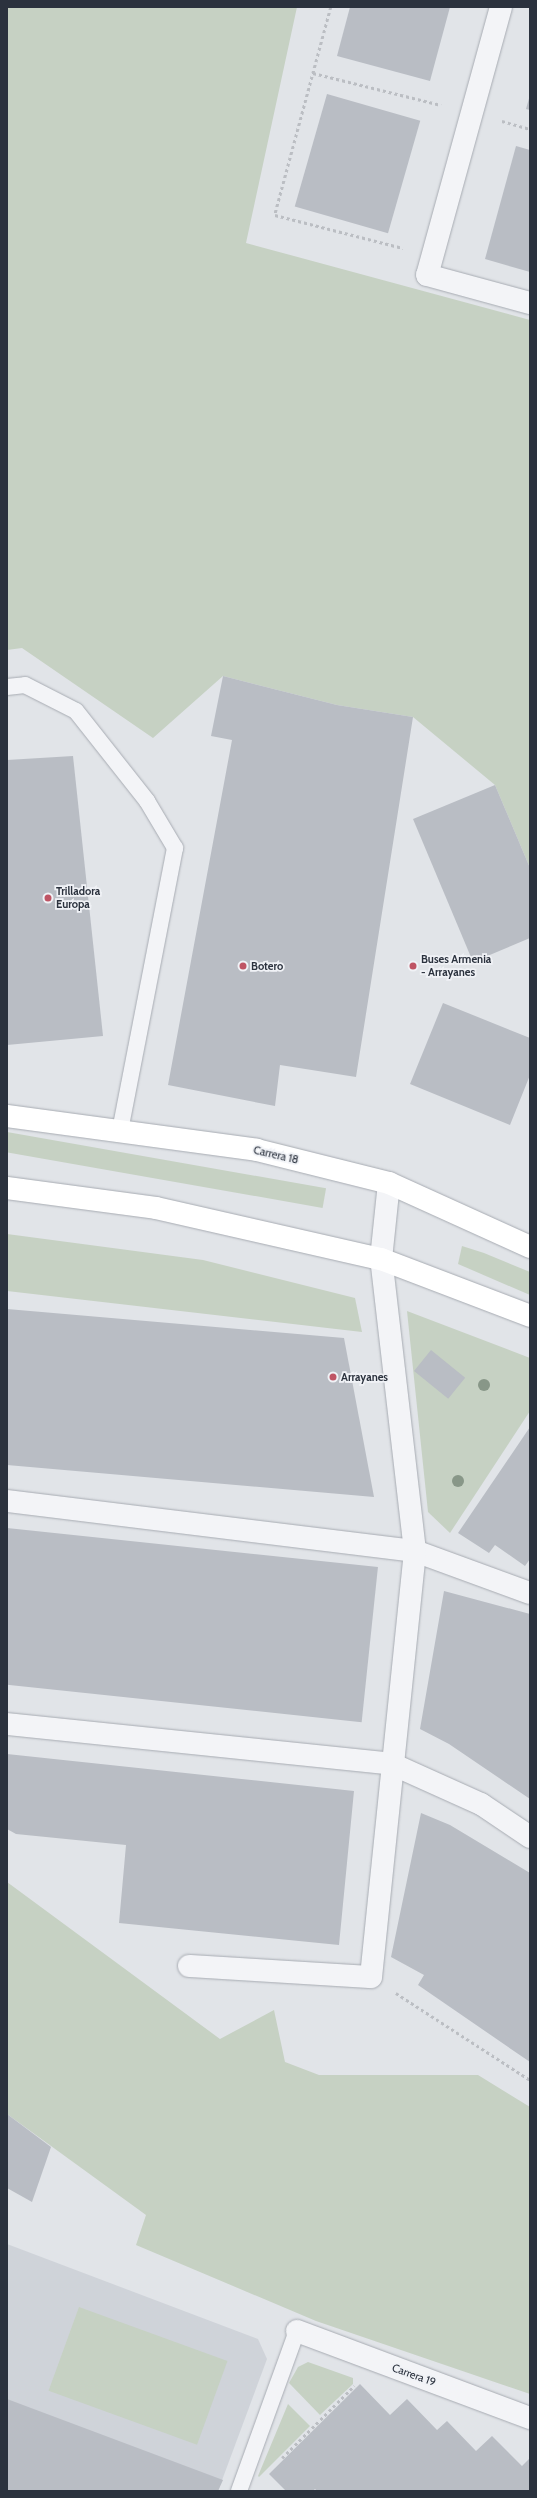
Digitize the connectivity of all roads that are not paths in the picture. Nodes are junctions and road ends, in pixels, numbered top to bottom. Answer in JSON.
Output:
{"nodes":[{"id":1,"x":501,"y":7,"type":"edge"},
{"id":2,"x":530,"y":303,"type":"edge"},
{"id":3,"x":7,"y":686,"type":"edge"},
{"id":4,"x":7,"y":1116,"type":"edge"},
{"id":5,"x":120,"y":1130,"type":"junction"},
{"id":6,"x":389,"y":1183,"type":"junction"},
{"id":7,"x":7,"y":1188,"type":"edge"},
{"id":8,"x":530,"y":1247,"type":"edge"},
{"id":9,"x":380,"y":1259,"type":"junction"},
{"id":10,"x":530,"y":1316,"type":"edge"},
{"id":11,"x":7,"y":1501,"type":"edge"},
{"id":12,"x":415,"y":1551,"type":"junction"},
{"id":13,"x":530,"y":1593,"type":"edge"},
{"id":14,"x":7,"y":1724,"type":"edge"},
{"id":15,"x":392,"y":1764,"type":"junction"},
{"id":16,"x":530,"y":1837,"type":"edge"},
{"id":17,"x":189,"y":1966,"type":"dead end"},
{"id":18,"x":297,"y":2331,"type":"joint"},
{"id":19,"x":530,"y":2418,"type":"edge"},
{"id":20,"x":239,"y":2491,"type":"edge"}],
"edges":[{"from":1,"to":2,"type":"street"},
{"from":3,"to":5,"type":"lane"},
{"from":4,"to":5,"type":"main road","name":"Carrera 18"},
{"from":5,"to":6,"type":"main road","name":"Carrera 18"},
{"from":6,"to":8,"type":"main road","name":"Carrera 18"},
{"from":6,"to":9,"type":"street"},
{"from":7,"to":9,"type":"main road"},
{"from":9,"to":10,"type":"main road"},
{"from":9,"to":12,"type":"street"},
{"from":11,"to":12,"type":"street"},
{"from":12,"to":13,"type":"street"},
{"from":12,"to":15,"type":"street"},
{"from":14,"to":15,"type":"street"},
{"from":15,"to":16,"type":"street"},
{"from":15,"to":17,"type":"street"},
{"from":18,"to":19,"type":"street","name":"Carrera 19"},
{"from":18,"to":20,"type":"lane"}]}
